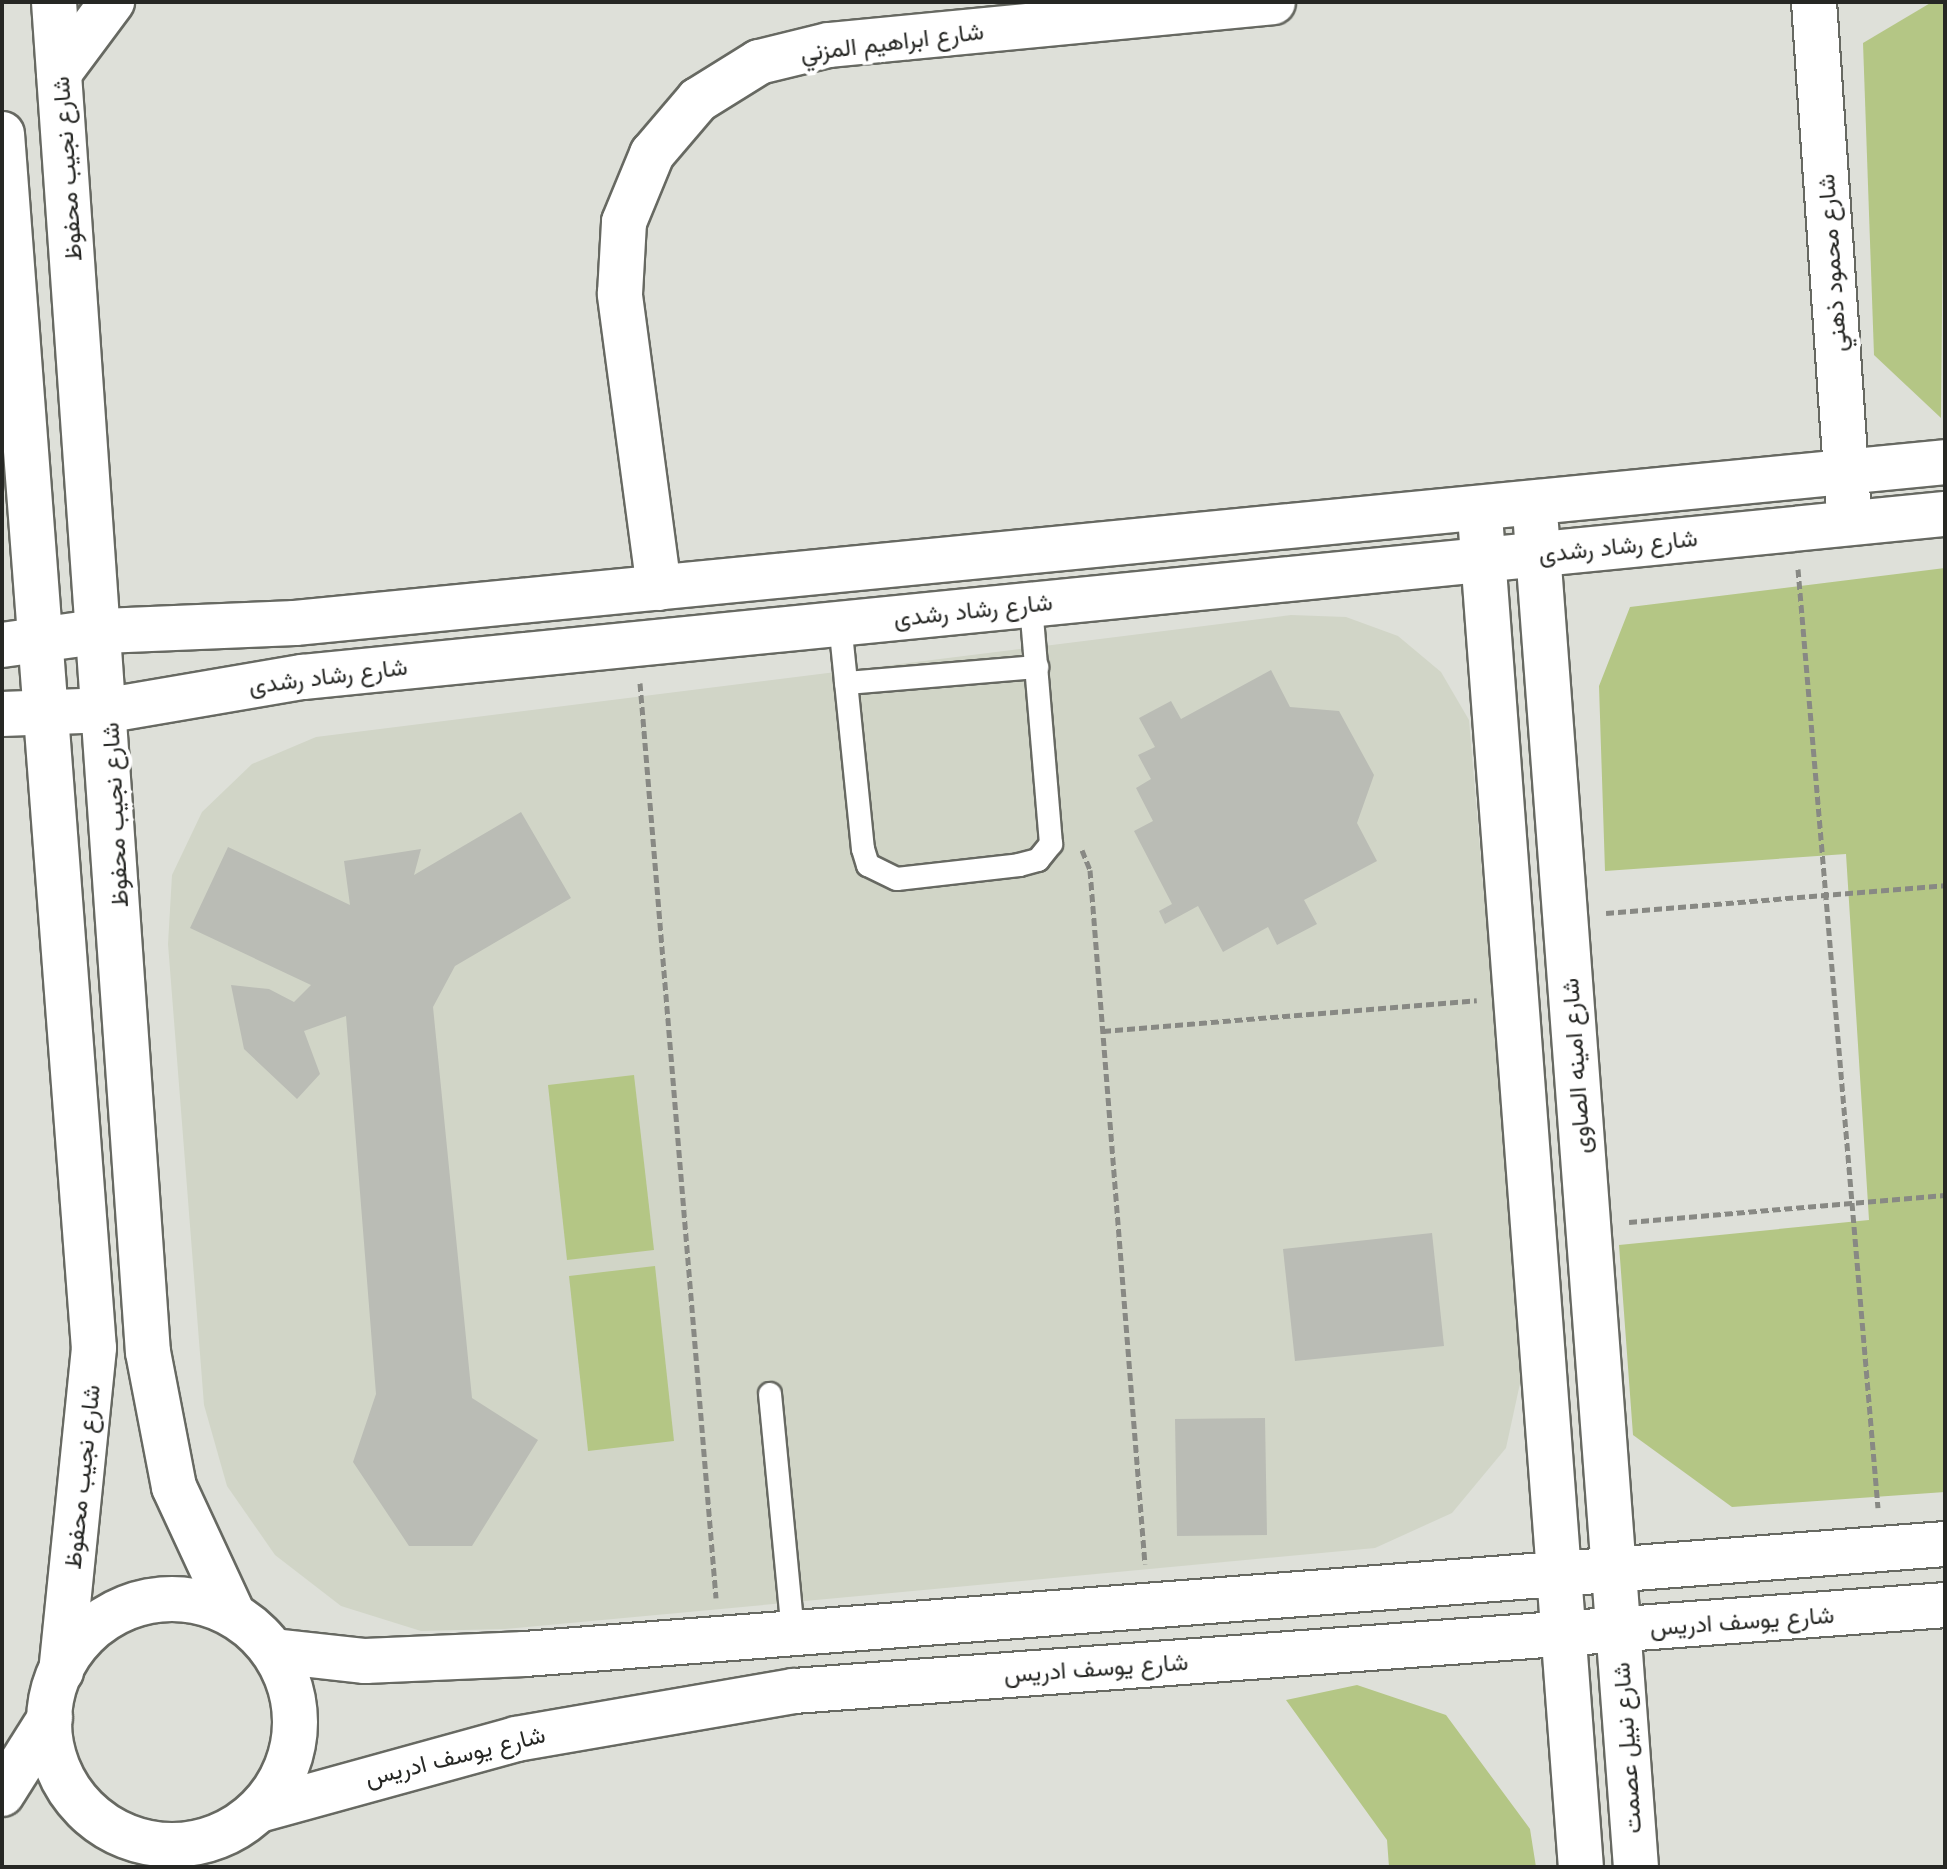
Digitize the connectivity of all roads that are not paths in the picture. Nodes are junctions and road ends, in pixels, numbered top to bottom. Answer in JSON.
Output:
{"nodes":[{"id":1,"x":54,"y":2,"type":"edge"},
{"id":2,"x":112,"y":2,"type":"edge"},
{"id":3,"x":1273,"y":2,"type":"edge"},
{"id":4,"x":1814,"y":2,"type":"edge"},
{"id":5,"x":59,"y":73,"type":"junction"},
{"id":6,"x":2,"y":134,"type":"edge"},
{"id":7,"x":6,"y":219,"type":"edge"},
{"id":8,"x":1945,"y":462,"type":"edge"},
{"id":9,"x":1846,"y":472,"type":"junction"},
{"id":10,"x":1535,"y":501,"type":"junction"},
{"id":11,"x":1479,"y":507,"type":"junction"},
{"id":12,"x":1945,"y":514,"type":"edge"},
{"id":13,"x":1849,"y":524,"type":"junction"},
{"id":14,"x":1538,"y":554,"type":"junction"},
{"id":15,"x":1483,"y":560,"type":"junction"},
{"id":16,"x":638,"y":590,"type":"junction"},
{"id":17,"x":1031,"y":604,"type":"junction"},
{"id":18,"x":840,"y":623,"type":"junction"},
{"id":19,"x":103,"y":631,"type":"junction"},
{"id":20,"x":22,"y":641,"type":"edge"},
{"id":21,"x":630,"y":644,"type":"junction"},
{"id":22,"x":1037,"y":667,"type":"junction"},
{"id":23,"x":846,"y":683,"type":"junction"},
{"id":24,"x":109,"y":710,"type":"junction"},
{"id":25,"x":2,"y":714,"type":"edge"},
{"id":26,"x":48,"y":715,"type":"junction"},
{"id":27,"x":770,"y":1394,"type":"dead end"},
{"id":28,"x":1945,"y":1544,"type":"edge"},
{"id":29,"x":1614,"y":1568,"type":"junction"},
{"id":30,"x":1559,"y":1572,"type":"junction"},
{"id":31,"x":1945,"y":1605,"type":"edge"},
{"id":32,"x":233,"y":1614,"type":"junction"},
{"id":33,"x":1618,"y":1630,"type":"junction"},
{"id":34,"x":793,"y":1633,"type":"junction"},
{"id":35,"x":1563,"y":1633,"type":"junction"},
{"id":36,"x":274,"y":1651,"type":"junction"},
{"id":37,"x":61,"y":1671,"type":"junction"},
{"id":38,"x":50,"y":1718,"type":"junction"},
{"id":39,"x":2,"y":1794,"type":"edge"},
{"id":40,"x":259,"y":1810,"type":"junction"},
{"id":41,"x":172,"y":1856,"type":"edge"},
{"id":42,"x":1581,"y":1867,"type":"edge"},
{"id":43,"x":1636,"y":1867,"type":"edge"}],
"edges":[{"from":1,"to":5,"type":"street","name":"شارع نجيب محفوظ"},
{"from":2,"to":5,"type":"street"},
{"from":3,"to":16,"type":"street","name":"شارع ابراهيم المزني"},
{"from":4,"to":9,"type":"street","name":"شارع محمود ذهني"},
{"from":5,"to":19,"type":"street","name":"شارع نجيب محفوظ"},
{"from":6,"to":7,"type":"street","name":"شارع نجيب محفوظ"},
{"from":7,"to":20,"type":"street","name":"شارع نجيب محفوظ"},
{"from":8,"to":9,"type":"street"},
{"from":9,"to":10,"type":"street"},
{"from":9,"to":13,"type":"street","name":"شارع محمود ذهني"},
{"from":10,"to":11,"type":"street"},
{"from":10,"to":14,"type":"street","name":"شارع امينه الصاوى"},
{"from":11,"to":15,"type":"street"},
{"from":11,"to":16,"type":"street"},
{"from":12,"to":13,"type":"street","name":"شارع رشاد رشدى"},
{"from":13,"to":14,"type":"street","name":"شارع رشاد رشدى"},
{"from":14,"to":15,"type":"street","name":"شارع رشاد رشدى"},
{"from":14,"to":29,"type":"street","name":"شارع امينه الصاوى"},
{"from":15,"to":17,"type":"street","name":"شارع رشاد رشدى"},
{"from":15,"to":30,"type":"street"},
{"from":16,"to":19,"type":"street"},
{"from":16,"to":21,"type":"street","name":"شارع ابراهيم المزني"},
{"from":17,"to":18,"type":"street","name":"شارع رشاد رشدى"},
{"from":17,"to":22,"type":"lane"},
{"from":18,"to":21,"type":"street","name":"شارع رشاد رشدى"},
{"from":18,"to":23,"type":"lane"},
{"from":19,"to":20,"type":"street"},
{"from":19,"to":24,"type":"street","name":"شارع نجيب محفوظ"},
{"from":20,"to":26,"type":"street","name":"شارع نجيب محفوظ"},
{"from":21,"to":24,"type":"street","name":"شارع رشاد رشدى"},
{"from":22,"to":23,"type":"lane"},
{"from":22,"to":23,"type":"lane"},
{"from":24,"to":26,"type":"street","name":"شارع رشاد رشدى"},
{"from":24,"to":32,"type":"street","name":"شارع نجيب محفوظ"},
{"from":25,"to":26,"type":"street","name":"شارع رشاد رشدى"},
{"from":26,"to":37,"type":"street","name":"شارع نجيب محفوظ"},
{"from":27,"to":34,"type":"lane"},
{"from":28,"to":29,"type":"street"},
{"from":29,"to":30,"type":"street"},
{"from":29,"to":33,"type":"street","name":"شارع امينه الصاوى"},
{"from":30,"to":34,"type":"street"},
{"from":30,"to":35,"type":"street"},
{"from":31,"to":33,"type":"street","name":"شارع يوسف ادريس"},
{"from":32,"to":36,"type":"street"},
{"from":32,"to":37,"type":"street"},
{"from":33,"to":35,"type":"street","name":"شارع يوسف ادريس"},
{"from":33,"to":43,"type":"street","name":"شارع نبيل عصمت"},
{"from":34,"to":36,"type":"street"},
{"from":35,"to":40,"type":"street","name":"شارع يوسف ادريس"},
{"from":35,"to":42,"type":"street"},
{"from":36,"to":40,"type":"street"},
{"from":37,"to":38,"type":"street"},
{"from":38,"to":39,"type":"street"},
{"from":38,"to":41,"type":"street"},
{"from":40,"to":41,"type":"street"}]}
